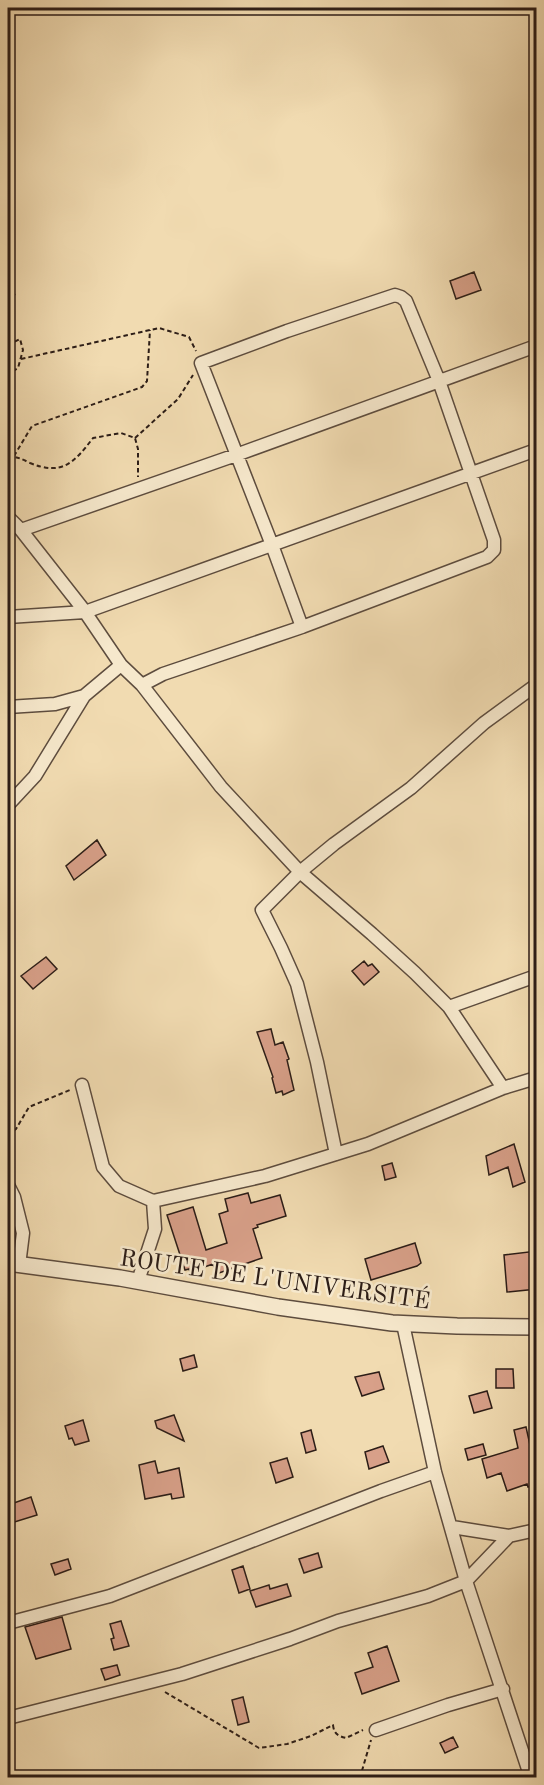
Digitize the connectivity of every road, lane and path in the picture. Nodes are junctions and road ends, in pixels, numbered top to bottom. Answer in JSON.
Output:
{"nodes":[{"id":1,"x":15,"y":293,"type":"dead end"},
{"id":2,"x":8,"y":312,"type":"edge"},
{"id":3,"x":150,"y":330,"type":"junction"},
{"id":4,"x":8,"y":345,"type":"edge"},
{"id":5,"x":537,"y":346,"type":"edge"},
{"id":6,"x":21,"y":358,"type":"junction"},
{"id":7,"x":201,"y":363,"type":"junction"},
{"id":8,"x":8,"y":374,"type":"edge"},
{"id":9,"x":439,"y":381,"type":"junction"},
{"id":10,"x":135,"y":438,"type":"junction"},
{"id":11,"x":537,"y":450,"type":"edge"},
{"id":12,"x":236,"y":455,"type":"junction"},
{"id":13,"x":14,"y":456,"type":"junction"},
{"id":14,"x":8,"y":457,"type":"edge"},
{"id":15,"x":471,"y":473,"type":"junction"},
{"id":16,"x":137,"y":484,"type":"dead end"},
{"id":17,"x":8,"y":517,"type":"edge"},
{"id":18,"x":21,"y":530,"type":"junction"},
{"id":19,"x":272,"y":545,"type":"junction"},
{"id":20,"x":85,"y":612,"type":"junction"},
{"id":21,"x":8,"y":617,"type":"edge"},
{"id":22,"x":302,"y":627,"type":"junction"},
{"id":23,"x":121,"y":665,"type":"junction"},
{"id":24,"x":142,"y":685,"type":"junction"},
{"id":25,"x":537,"y":685,"type":"edge"},
{"id":26,"x":84,"y":696,"type":"junction"},
{"id":27,"x":8,"y":707,"type":"edge"},
{"id":28,"x":8,"y":805,"type":"edge"},
{"id":29,"x":300,"y":872,"type":"junction"},
{"id":30,"x":537,"y":976,"type":"edge"},
{"id":31,"x":449,"y":1006,"type":"junction"},
{"id":32,"x":537,"y":1078,"type":"edge"},
{"id":33,"x":82,"y":1085,"type":"joint"},
{"id":34,"x":503,"y":1088,"type":"junction"},
{"id":35,"x":8,"y":1135,"type":"edge"},
{"id":36,"x":336,"y":1154,"type":"junction"},
{"id":37,"x":8,"y":1185,"type":"edge"},
{"id":38,"x":153,"y":1201,"type":"junction"},
{"id":39,"x":13,"y":1264,"type":"edge"},
{"id":40,"x":138,"y":1281,"type":"junction"},
{"id":41,"x":403,"y":1324,"type":"junction"},
{"id":42,"x":537,"y":1327,"type":"edge"},
{"id":43,"x":435,"y":1472,"type":"junction"},
{"id":44,"x":452,"y":1527,"type":"junction"},
{"id":45,"x":537,"y":1530,"type":"edge"},
{"id":46,"x":509,"y":1536,"type":"junction"},
{"id":47,"x":466,"y":1581,"type":"junction"},
{"id":48,"x":8,"y":1623,"type":"edge"},
{"id":49,"x":148,"y":1683,"type":"junction"},
{"id":50,"x":503,"y":1689,"type":"junction"},
{"id":51,"x":8,"y":1718,"type":"edge"},
{"id":52,"x":376,"y":1730,"type":"junction"},
{"id":53,"x":362,"y":1778,"type":"edge"},
{"id":54,"x":531,"y":1778,"type":"edge"}],
"edges":[{"from":1,"to":2,"type":"path"},
{"from":3,"to":6,"type":"path"},
{"from":3,"to":7,"type":"path"},
{"from":3,"to":13,"type":"path"},
{"from":4,"to":6,"type":"path"},
{"from":5,"to":9,"type":"street"},
{"from":6,"to":8,"type":"path"},
{"from":7,"to":9,"type":"street"},
{"from":7,"to":10,"type":"path"},
{"from":7,"to":12,"type":"street"},
{"from":9,"to":12,"type":"street"},
{"from":9,"to":15,"type":"street"},
{"from":10,"to":13,"type":"path"},
{"from":10,"to":16,"type":"path"},
{"from":11,"to":15,"type":"street"},
{"from":12,"to":18,"type":"street"},
{"from":12,"to":19,"type":"street"},
{"from":13,"to":14,"type":"path"},
{"from":15,"to":19,"type":"street"},
{"from":15,"to":22,"type":"street"},
{"from":17,"to":18,"type":"street"},
{"from":18,"to":20,"type":"street"},
{"from":19,"to":20,"type":"street"},
{"from":19,"to":22,"type":"street"},
{"from":20,"to":21,"type":"street"},
{"from":20,"to":23,"type":"street"},
{"from":22,"to":24,"type":"street"},
{"from":23,"to":24,"type":"street"},
{"from":23,"to":26,"type":"street"},
{"from":24,"to":29,"type":"street"},
{"from":25,"to":29,"type":"street"},
{"from":26,"to":27,"type":"street"},
{"from":26,"to":28,"type":"street"},
{"from":29,"to":31,"type":"street"},
{"from":29,"to":36,"type":"street"},
{"from":30,"to":31,"type":"street"},
{"from":31,"to":34,"type":"street"},
{"from":32,"to":34,"type":"street"},
{"from":33,"to":35,"type":"path"},
{"from":33,"to":38,"type":"street"},
{"from":34,"to":36,"type":"street"},
{"from":36,"to":38,"type":"street"},
{"from":37,"to":39,"type":"street"},
{"from":38,"to":40,"type":"street"},
{"from":39,"to":40,"type":"street","name":"ROUTE DE L'UNIVERSITÉ"},
{"from":40,"to":41,"type":"street","name":"ROUTE DE L'UNIVERSITÉ"},
{"from":41,"to":42,"type":"street","name":"ROUTE DE L'UNIVERSITÉ"},
{"from":41,"to":43,"type":"street"},
{"from":43,"to":44,"type":"street"},
{"from":43,"to":48,"type":"street"},
{"from":44,"to":46,"type":"street"},
{"from":44,"to":47,"type":"street"},
{"from":45,"to":46,"type":"street"},
{"from":46,"to":47,"type":"street"},
{"from":47,"to":49,"type":"street"},
{"from":47,"to":50,"type":"street"},
{"from":49,"to":51,"type":"street"},
{"from":49,"to":52,"type":"path"},
{"from":50,"to":52,"type":"street"},
{"from":50,"to":54,"type":"street"},
{"from":52,"to":53,"type":"path"}]}
